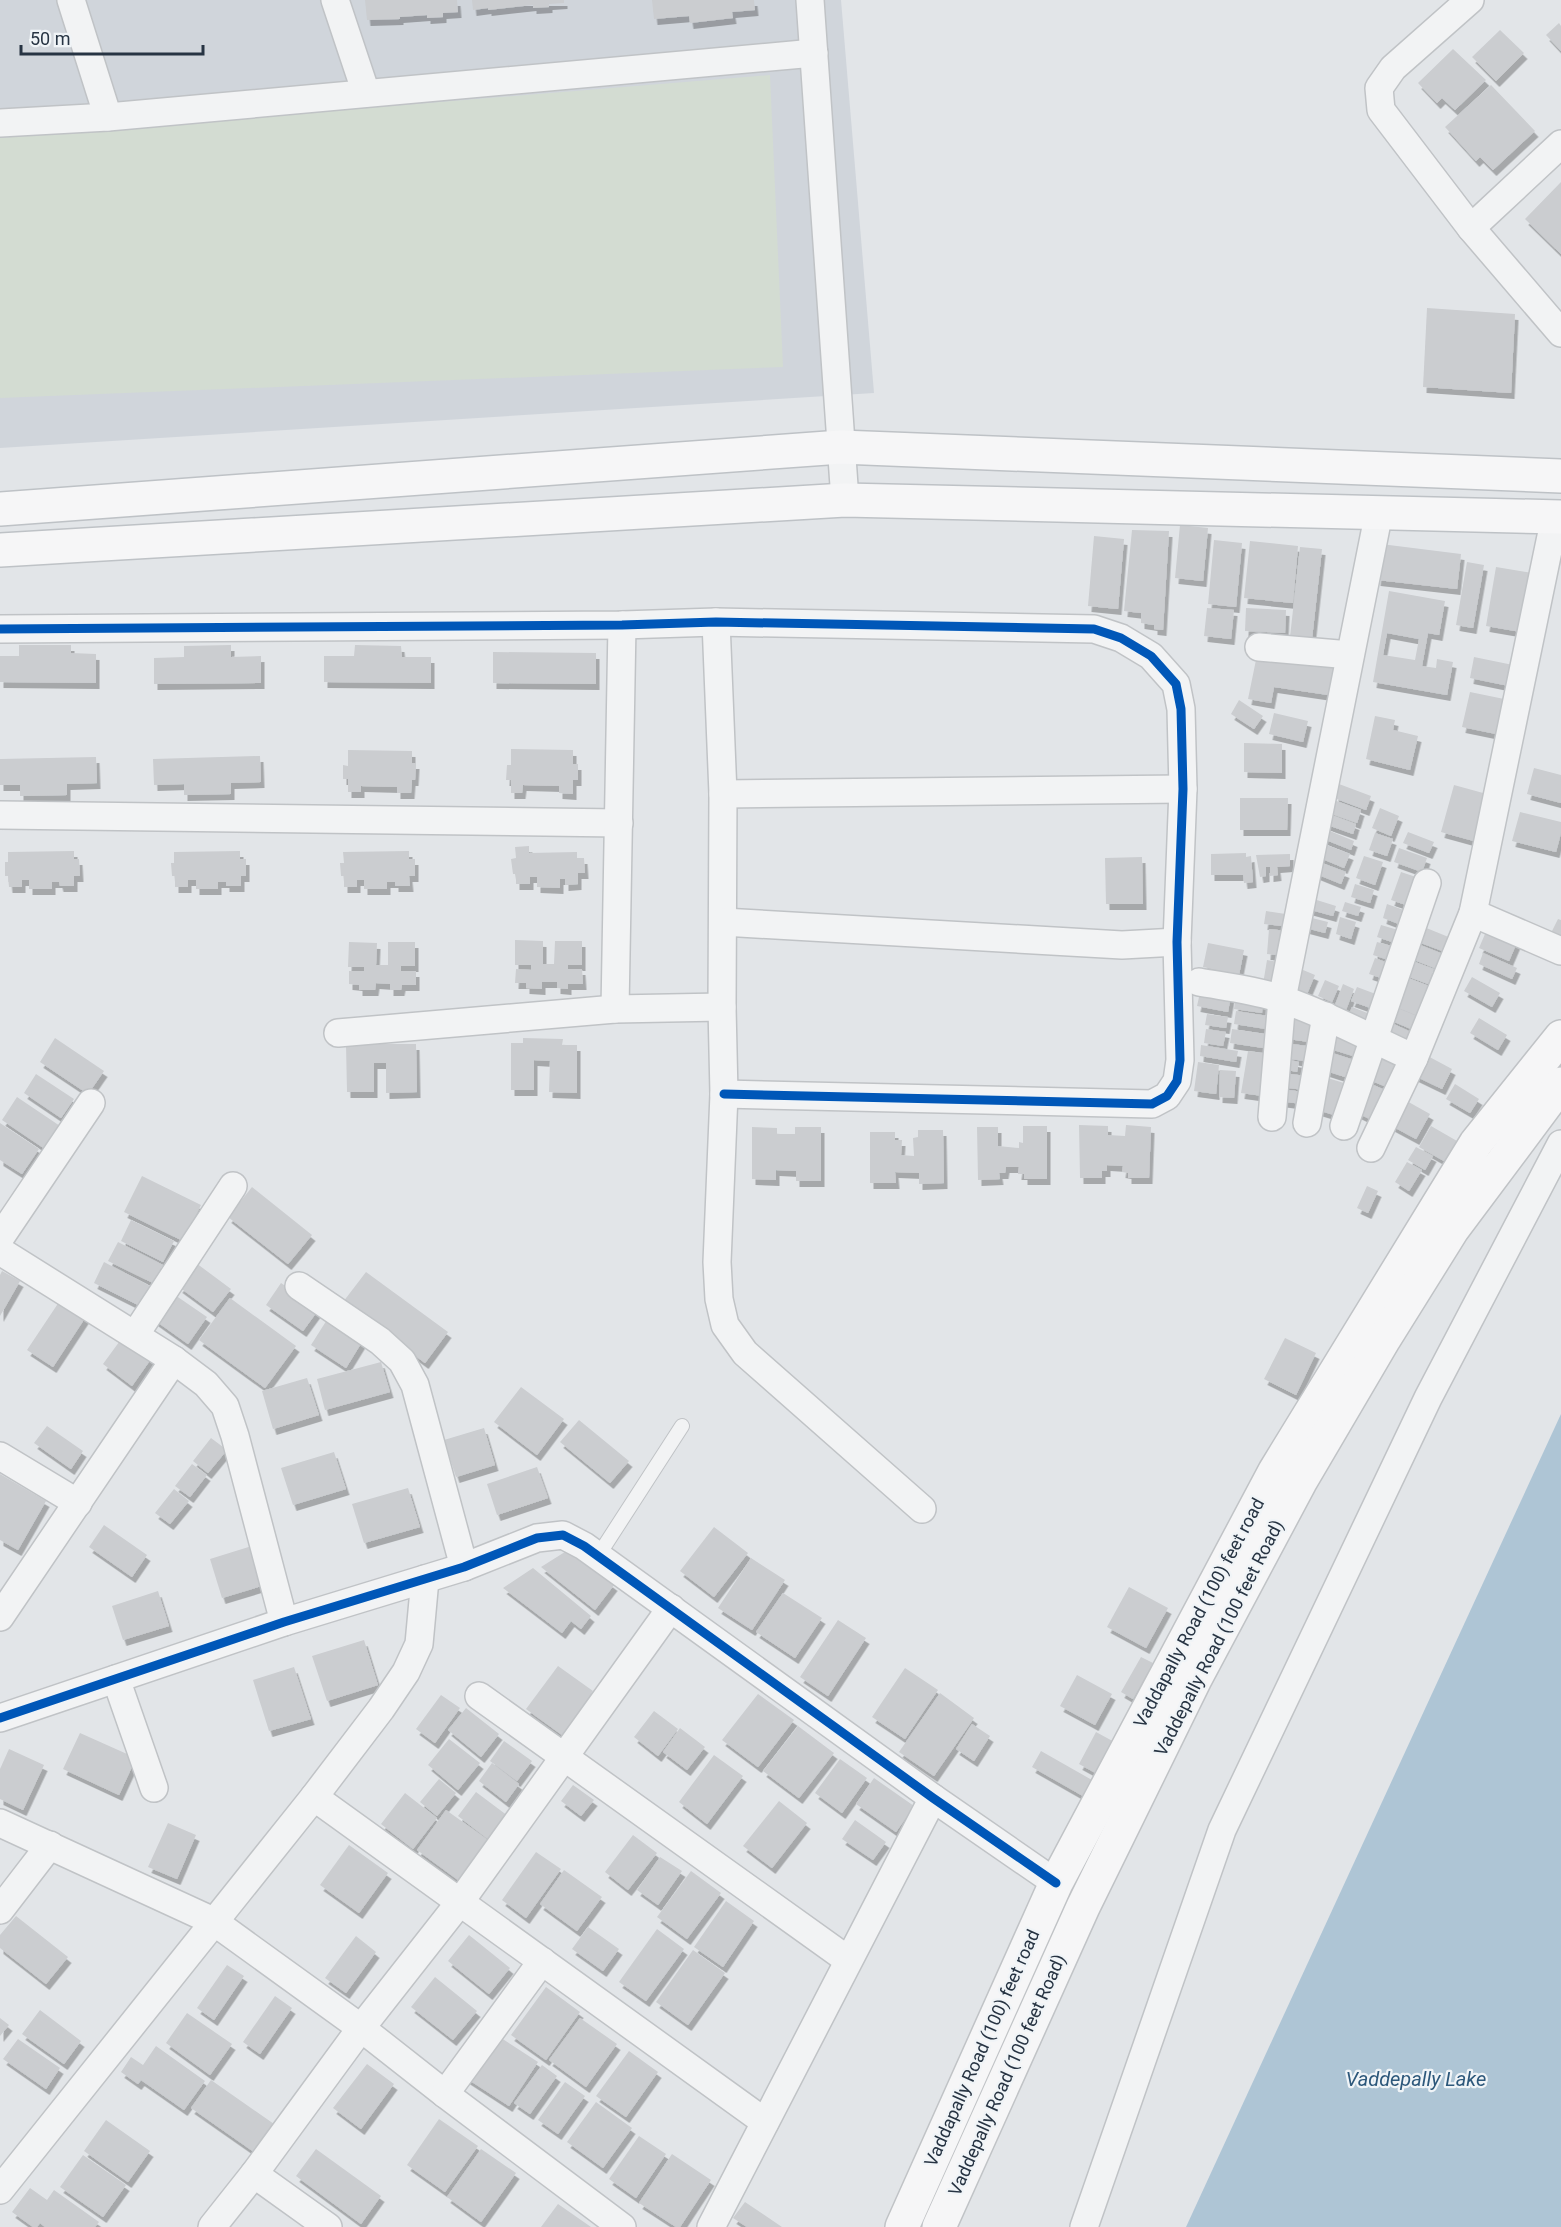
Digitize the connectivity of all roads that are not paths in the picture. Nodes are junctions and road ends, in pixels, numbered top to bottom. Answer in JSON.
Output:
{"nodes":[{"id":1,"x":72,"y":0,"type":"edge"},
{"id":2,"x":335,"y":0,"type":"edge"},
{"id":3,"x":810,"y":0,"type":"edge"},
{"id":4,"x":1470,"y":0,"type":"edge"},
{"id":5,"x":814,"y":53,"type":"junction"},
{"id":6,"x":366,"y":93,"type":"junction"},
{"id":7,"x":108,"y":117,"type":"junction"},
{"id":8,"x":0,"y":123,"type":"edge"},
{"id":9,"x":1561,"y":144,"type":"edge"},
{"id":10,"x":1471,"y":228,"type":"junction"},
{"id":11,"x":1561,"y":333,"type":"edge"},
{"id":12,"x":841,"y":447,"type":"junction"},
{"id":13,"x":1561,"y":476,"type":"edge"},
{"id":14,"x":845,"y":500,"type":"junction"},
{"id":15,"x":0,"y":509,"type":"edge"},
{"id":16,"x":1379,"y":512,"type":"junction"},
{"id":17,"x":1558,"y":517,"type":"edge"},
{"id":18,"x":0,"y":550,"type":"edge"},
{"id":19,"x":716,"y":622,"type":"junction"},
{"id":20,"x":622,"y":625,"type":"junction"},
{"id":21,"x":0,"y":629,"type":"edge"},
{"id":22,"x":1259,"y":646,"type":"dead end"},
{"id":23,"x":1350,"y":655,"type":"junction"},
{"id":24,"x":1183,"y":789,"type":"junction"},
{"id":25,"x":723,"y":794,"type":"junction"},
{"id":26,"x":0,"y":815,"type":"edge"},
{"id":27,"x":619,"y":823,"type":"junction"},
{"id":28,"x":1427,"y":883,"type":"dead end"},
{"id":29,"x":1473,"y":914,"type":"junction"},
{"id":30,"x":723,"y":922,"type":"junction"},
{"id":31,"x":1177,"y":942,"type":"junction"},
{"id":32,"x":1561,"y":951,"type":"edge"},
{"id":33,"x":1199,"y":982,"type":"dead end"},
{"id":34,"x":1282,"y":999,"type":"junction"},
{"id":35,"x":722,"y":1007,"type":"junction"},
{"id":36,"x":615,"y":1009,"type":"junction"},
{"id":37,"x":1326,"y":1016,"type":"junction"},
{"id":38,"x":338,"y":1034,"type":"dead end"},
{"id":39,"x":1561,"y":1037,"type":"edge"},
{"id":40,"x":1374,"y":1040,"type":"junction"},
{"id":41,"x":1414,"y":1058,"type":"junction"},
{"id":42,"x":1561,"y":1084,"type":"edge"},
{"id":43,"x":724,"y":1094,"type":"junction"},
{"id":44,"x":91,"y":1103,"type":"dead end"},
{"id":45,"x":1272,"y":1117,"type":"dead end"},
{"id":46,"x":1307,"y":1123,"type":"dead end"},
{"id":47,"x":1344,"y":1126,"type":"dead end"},
{"id":48,"x":1561,"y":1144,"type":"edge"},
{"id":49,"x":1371,"y":1148,"type":"dead end"},
{"id":50,"x":233,"y":1186,"type":"dead end"},
{"id":51,"x":0,"y":1238,"type":"edge"},
{"id":52,"x":0,"y":1251,"type":"edge"},
{"id":53,"x":299,"y":1286,"type":"dead end"},
{"id":54,"x":135,"y":1335,"type":"junction"},
{"id":55,"x":174,"y":1360,"type":"junction"},
{"id":56,"x":682,"y":1426,"type":"dead end"},
{"id":57,"x":0,"y":1456,"type":"edge"},
{"id":58,"x":78,"y":1503,"type":"junction"},
{"id":59,"x":922,"y":1509,"type":"dead end"},
{"id":60,"x":598,"y":1556,"type":"junction"},
{"id":61,"x":464,"y":1567,"type":"junction"},
{"id":62,"x":425,"y":1579,"type":"junction"},
{"id":63,"x":671,"y":1608,"type":"junction"},
{"id":64,"x":0,"y":1617,"type":"edge"},
{"id":65,"x":284,"y":1622,"type":"junction"},
{"id":66,"x":116,"y":1679,"type":"junction"},
{"id":67,"x":479,"y":1696,"type":"dead end"},
{"id":68,"x":0,"y":1718,"type":"edge"},
{"id":69,"x":565,"y":1756,"type":"junction"},
{"id":70,"x":154,"y":1788,"type":"dead end"},
{"id":71,"x":314,"y":1797,"type":"junction"},
{"id":72,"x":933,"y":1798,"type":"junction"},
{"id":73,"x":0,"y":1823,"type":"edge"},
{"id":74,"x":50,"y":1845,"type":"junction"},
{"id":75,"x":1056,"y":1883,"type":"junction"},
{"id":76,"x":460,"y":1902,"type":"junction"},
{"id":77,"x":0,"y":1910,"type":"edge"},
{"id":78,"x":213,"y":1921,"type":"junction"},
{"id":79,"x":848,"y":1960,"type":"junction"},
{"id":80,"x":542,"y":1961,"type":"junction"},
{"id":81,"x":361,"y":2028,"type":"junction"},
{"id":82,"x":445,"y":2094,"type":"junction"},
{"id":83,"x":765,"y":2122,"type":"junction"},
{"id":84,"x":254,"y":2174,"type":"junction"},
{"id":85,"x":0,"y":2190,"type":"edge"},
{"id":86,"x":212,"y":2227,"type":"edge"},
{"id":87,"x":327,"y":2227,"type":"edge"},
{"id":88,"x":622,"y":2227,"type":"edge"},
{"id":89,"x":711,"y":2227,"type":"edge"},
{"id":90,"x":902,"y":2227,"type":"edge"},
{"id":91,"x":939,"y":2227,"type":"edge"},
{"id":92,"x":1084,"y":2227,"type":"edge"}],
"edges":[{"from":1,"to":7,"type":"street"},
{"from":2,"to":6,"type":"street"},
{"from":3,"to":5,"type":"street"},
{"from":4,"to":10,"type":"street"},
{"from":5,"to":6,"type":"street"},
{"from":5,"to":12,"type":"street"},
{"from":6,"to":7,"type":"street"},
{"from":7,"to":8,"type":"street"},
{"from":9,"to":10,"type":"street"},
{"from":10,"to":11,"type":"street"},
{"from":12,"to":13,"type":"main road"},
{"from":12,"to":14,"type":"street"},
{"from":12,"to":15,"type":"main road"},
{"from":14,"to":16,"type":"main road"},
{"from":14,"to":18,"type":"main road"},
{"from":16,"to":17,"type":"main road"},
{"from":16,"to":23,"type":"street"},
{"from":17,"to":29,"type":"street"},
{"from":19,"to":20,"type":"street"},
{"from":19,"to":24,"type":"street"},
{"from":19,"to":25,"type":"street"},
{"from":20,"to":21,"type":"street"},
{"from":20,"to":27,"type":"street"},
{"from":22,"to":23,"type":"street"},
{"from":23,"to":34,"type":"street"},
{"from":24,"to":25,"type":"street"},
{"from":24,"to":31,"type":"street"},
{"from":25,"to":30,"type":"street"},
{"from":26,"to":27,"type":"street"},
{"from":27,"to":36,"type":"street"},
{"from":28,"to":40,"type":"street"},
{"from":29,"to":32,"type":"street"},
{"from":29,"to":41,"type":"street"},
{"from":30,"to":31,"type":"street"},
{"from":30,"to":35,"type":"street"},
{"from":31,"to":43,"type":"street"},
{"from":33,"to":34,"type":"street"},
{"from":34,"to":37,"type":"street"},
{"from":34,"to":45,"type":"street"},
{"from":35,"to":36,"type":"street"},
{"from":35,"to":43,"type":"street"},
{"from":36,"to":38,"type":"street"},
{"from":37,"to":40,"type":"street"},
{"from":37,"to":46,"type":"street"},
{"from":39,"to":75,"type":"main road","name":"Vaddapally Road (100) feet road"},
{"from":40,"to":41,"type":"street"},
{"from":40,"to":47,"type":"street"},
{"from":41,"to":49,"type":"street"},
{"from":42,"to":91,"type":"main road","name":"Vaddepally Road (100 feet Road)"},
{"from":43,"to":59,"type":"street"},
{"from":44,"to":51,"type":"street"},
{"from":48,"to":92,"type":"street"},
{"from":50,"to":54,"type":"street"},
{"from":52,"to":54,"type":"street"},
{"from":53,"to":61,"type":"street"},
{"from":54,"to":55,"type":"street"},
{"from":55,"to":58,"type":"street"},
{"from":55,"to":65,"type":"street"},
{"from":56,"to":60,"type":"lane"},
{"from":57,"to":58,"type":"street"},
{"from":58,"to":64,"type":"street"},
{"from":60,"to":61,"type":"street"},
{"from":60,"to":63,"type":"street"},
{"from":61,"to":62,"type":"street"},
{"from":62,"to":65,"type":"street"},
{"from":62,"to":71,"type":"street"},
{"from":63,"to":69,"type":"street"},
{"from":63,"to":72,"type":"street"},
{"from":65,"to":66,"type":"street"},
{"from":66,"to":68,"type":"street"},
{"from":66,"to":70,"type":"street"},
{"from":67,"to":69,"type":"street"},
{"from":69,"to":76,"type":"street"},
{"from":69,"to":79,"type":"street"},
{"from":71,"to":76,"type":"street"},
{"from":71,"to":78,"type":"street"},
{"from":72,"to":75,"type":"street"},
{"from":72,"to":79,"type":"street"},
{"from":73,"to":74,"type":"street"},
{"from":74,"to":77,"type":"street"},
{"from":74,"to":78,"type":"street"},
{"from":75,"to":90,"type":"main road","name":"Vaddapally Road (100) feet road"},
{"from":76,"to":80,"type":"street"},
{"from":76,"to":81,"type":"street"},
{"from":78,"to":81,"type":"street"},
{"from":78,"to":85,"type":"street"},
{"from":79,"to":83,"type":"street"},
{"from":80,"to":82,"type":"street"},
{"from":80,"to":83,"type":"street"},
{"from":81,"to":82,"type":"street"},
{"from":81,"to":84,"type":"street"},
{"from":82,"to":88,"type":"street"},
{"from":83,"to":89,"type":"street"},
{"from":84,"to":86,"type":"street"},
{"from":84,"to":87,"type":"street"}]}
